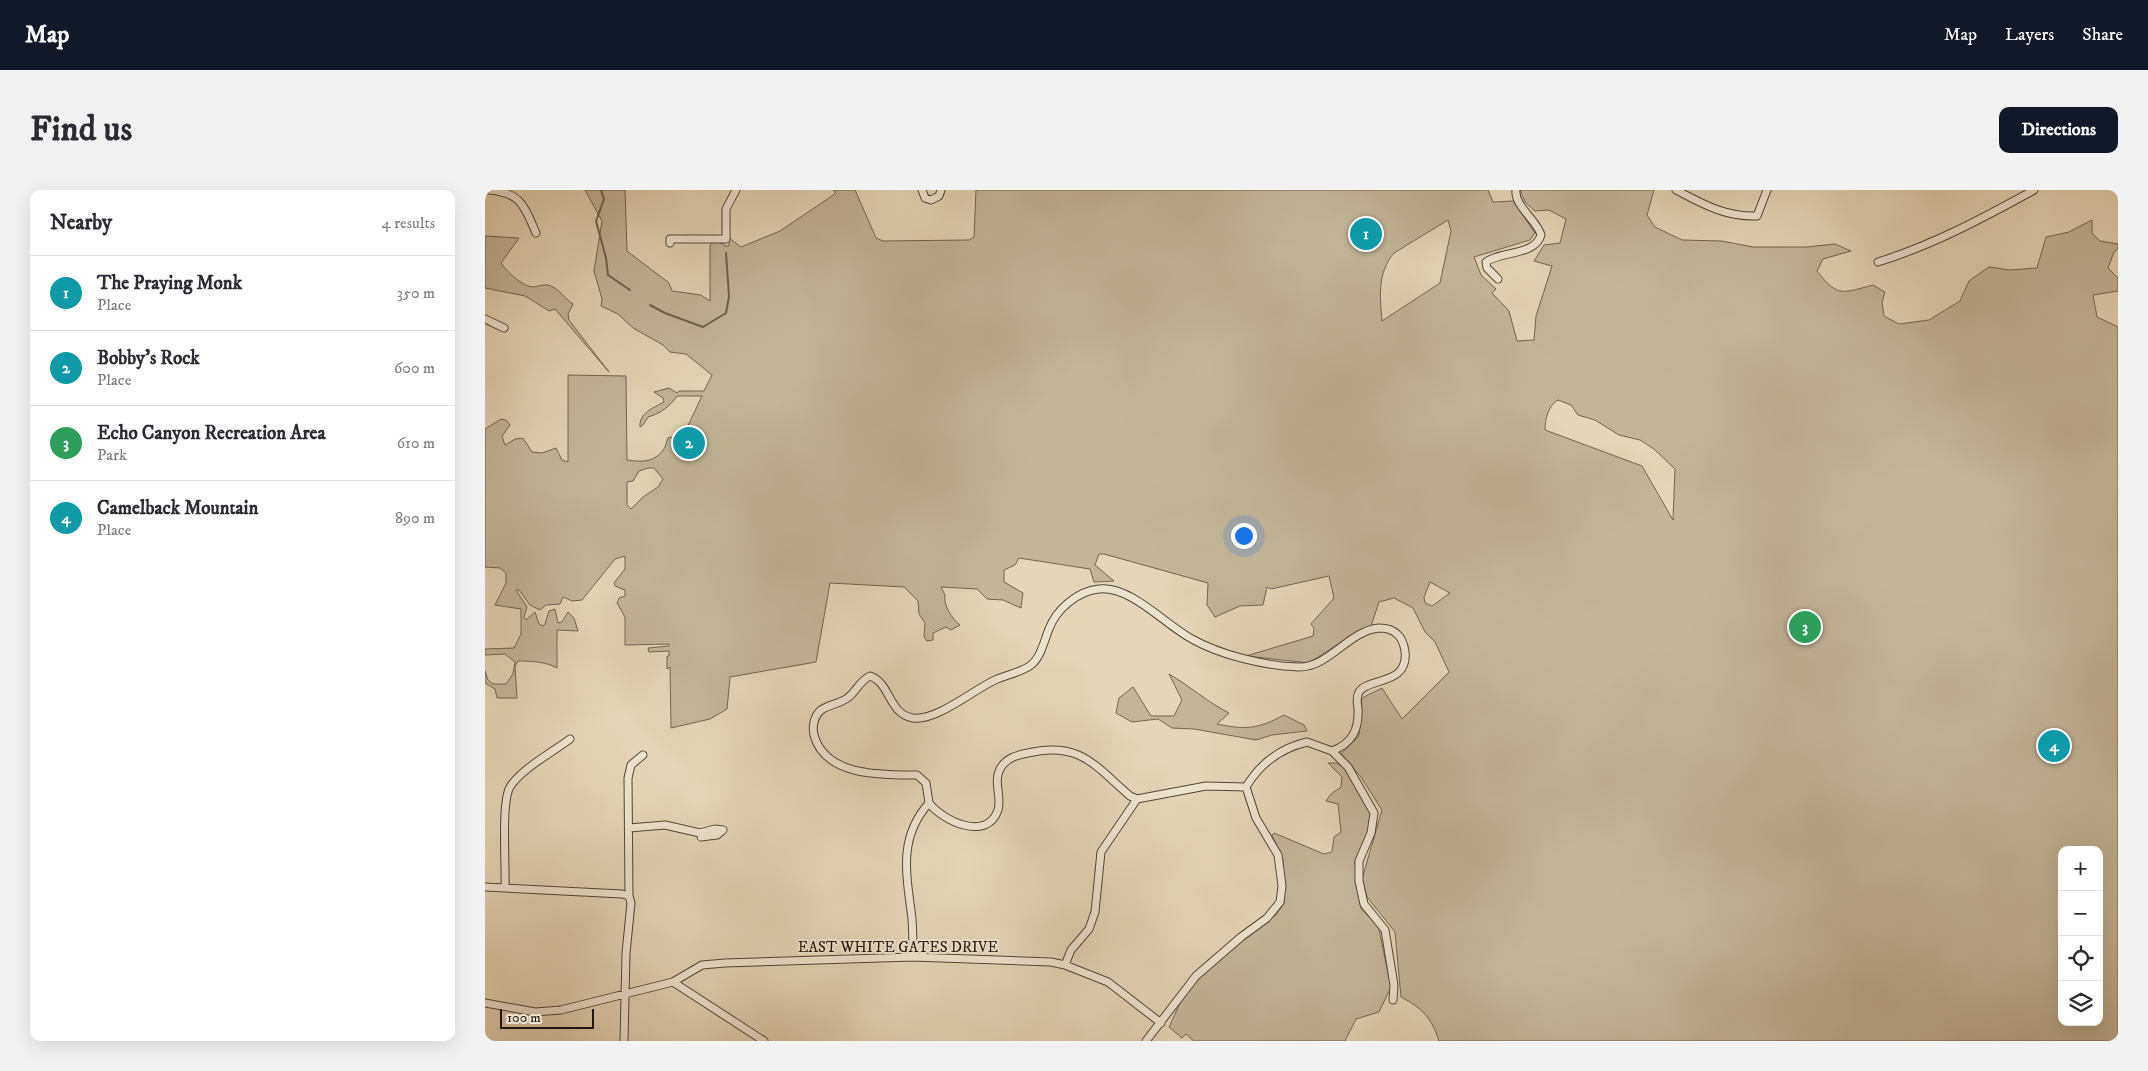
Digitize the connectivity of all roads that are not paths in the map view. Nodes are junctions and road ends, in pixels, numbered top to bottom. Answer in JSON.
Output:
{"nodes":[{"id":1,"x":489,"y":190,"type":"edge"},
{"id":2,"x":736,"y":190,"type":"edge"},
{"id":3,"x":921,"y":190,"type":"edge"},
{"id":4,"x":941,"y":190,"type":"edge"},
{"id":5,"x":1516,"y":190,"type":"edge"},
{"id":6,"x":1676,"y":190,"type":"edge"},
{"id":7,"x":1767,"y":190,"type":"edge"},
{"id":8,"x":2034,"y":190,"type":"edge"},
{"id":9,"x":536,"y":234,"type":"dead end"},
{"id":10,"x":671,"y":244,"type":"dead end"},
{"id":11,"x":1878,"y":262,"type":"dead end"},
{"id":12,"x":1498,"y":279,"type":"dead end"},
{"id":13,"x":485,"y":319,"type":"edge"},
{"id":14,"x":505,"y":328,"type":"dead end"},
{"id":15,"x":570,"y":739,"type":"dead end"},
{"id":16,"x":1332,"y":751,"type":"junction"},
{"id":17,"x":643,"y":755,"type":"dead end"},
{"id":18,"x":1245,"y":787,"type":"junction"},
{"id":19,"x":1137,"y":799,"type":"junction"},
{"id":20,"x":929,"y":803,"type":"junction"},
{"id":21,"x":653,"y":827,"type":"junction"},
{"id":22,"x":629,"y":828,"type":"junction"},
{"id":23,"x":485,"y":887,"type":"edge"},
{"id":24,"x":505,"y":888,"type":"junction"},
{"id":25,"x":629,"y":896,"type":"junction"},
{"id":26,"x":913,"y":958,"type":"junction"},
{"id":27,"x":1065,"y":965,"type":"junction"},
{"id":28,"x":673,"y":982,"type":"junction"},
{"id":29,"x":624,"y":994,"type":"junction"},
{"id":30,"x":1393,"y":1000,"type":"dead end"},
{"id":31,"x":485,"y":1003,"type":"edge"},
{"id":32,"x":1161,"y":1022,"type":"junction"},
{"id":33,"x":624,"y":1041,"type":"edge"},
{"id":34,"x":764,"y":1041,"type":"edge"},
{"id":35,"x":1146,"y":1041,"type":"edge"}],
"edges":[{"from":1,"to":9,"type":"street"},
{"from":2,"to":10,"type":"street"},
{"from":3,"to":4,"type":"street"},
{"from":5,"to":12,"type":"street"},
{"from":6,"to":7,"type":"street"},
{"from":8,"to":11,"type":"street"},
{"from":13,"to":14,"type":"street"},
{"from":15,"to":24,"type":"street"},
{"from":16,"to":18,"type":"street"},
{"from":16,"to":20,"type":"street"},
{"from":16,"to":30,"type":"street"},
{"from":17,"to":22,"type":"street"},
{"from":18,"to":19,"type":"street"},
{"from":18,"to":32,"type":"street"},
{"from":19,"to":20,"type":"street"},
{"from":19,"to":27,"type":"street"},
{"from":20,"to":26,"type":"street"},
{"from":21,"to":21,"type":"street"},
{"from":21,"to":22,"type":"street"},
{"from":22,"to":25,"type":"street"},
{"from":23,"to":24,"type":"street"},
{"from":24,"to":25,"type":"street"},
{"from":25,"to":29,"type":"street"},
{"from":26,"to":27,"type":"street","name":"EAST WHITE GATES DRIVE"},
{"from":26,"to":28,"type":"street","name":"EAST WHITE GATES DRIVE"},
{"from":27,"to":32,"type":"street","name":"EAST WHITE GATES DRIVE"},
{"from":28,"to":29,"type":"street","name":"EAST WHITE GATES DRIVE"},
{"from":28,"to":34,"type":"street"},
{"from":29,"to":31,"type":"street","name":"EAST WHITE GATES DRIVE"},
{"from":29,"to":33,"type":"street"},
{"from":32,"to":35,"type":"street"}]}
